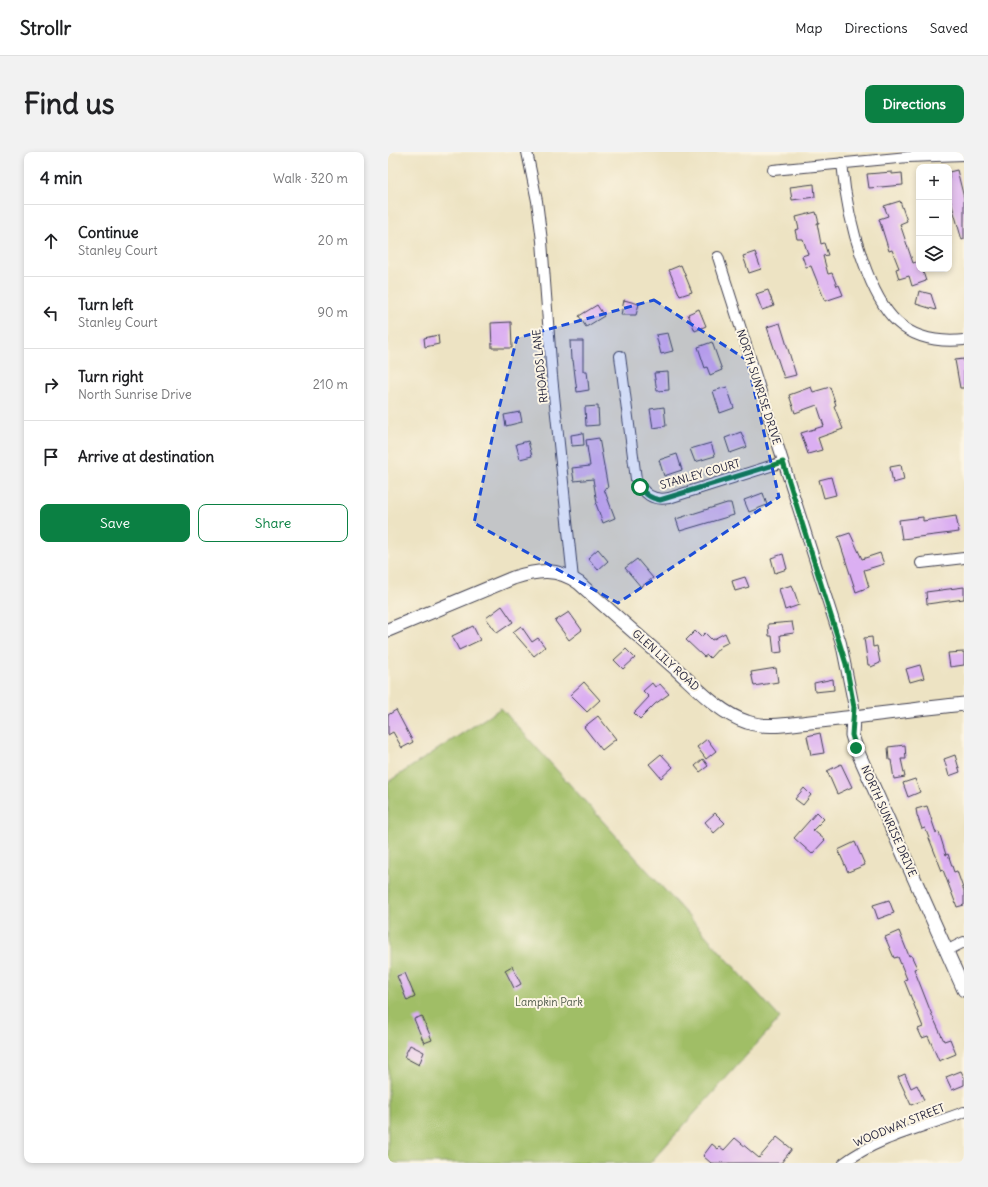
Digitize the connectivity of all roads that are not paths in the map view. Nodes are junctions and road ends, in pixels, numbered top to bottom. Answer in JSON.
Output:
{"nodes":[{"id":1,"x":527,"y":152,"type":"edge"},
{"id":2,"x":964,"y":155,"type":"edge"},
{"id":3,"x":842,"y":163,"type":"junction"},
{"id":4,"x":773,"y":170,"type":"dead end"},
{"id":5,"x":718,"y":257,"type":"dead end"},
{"id":6,"x":964,"y":340,"type":"edge"},
{"id":7,"x":620,"y":356,"type":"dead end"},
{"id":8,"x":783,"y":462,"type":"junction"},
{"id":9,"x":964,"y":558,"type":"edge"},
{"id":10,"x":922,"y":563,"type":"dead end"},
{"id":11,"x":573,"y":579,"type":"junction"},
{"id":12,"x":388,"y":630,"type":"edge"},
{"id":13,"x":964,"y":704,"type":"edge"},
{"id":14,"x":854,"y":718,"type":"junction"},
{"id":15,"x":964,"y":942,"type":"edge"},
{"id":16,"x":946,"y":951,"type":"junction"},
{"id":17,"x":964,"y":990,"type":"edge"},
{"id":18,"x":964,"y":1112,"type":"edge"},
{"id":19,"x":844,"y":1163,"type":"edge"}],
"edges":[{"from":1,"to":11,"type":"street","name":"RHOADS LANE"},
{"from":2,"to":3,"type":"street"},
{"from":3,"to":4,"type":"street"},
{"from":3,"to":6,"type":"street"},
{"from":5,"to":8,"type":"street","name":"NORTH SUNRISE DRIVE"},
{"from":7,"to":8,"type":"street","name":"STANLEY COURT"},
{"from":8,"to":14,"type":"street","name":"NORTH SUNRISE DRIVE"},
{"from":9,"to":10,"type":"street"},
{"from":11,"to":12,"type":"street","name":"GLEN LILY ROAD"},
{"from":11,"to":14,"type":"street","name":"GLEN LILY ROAD"},
{"from":13,"to":14,"type":"street","name":"GLEN LILY ROAD"},
{"from":14,"to":16,"type":"street","name":"NORTH SUNRISE DRIVE"},
{"from":15,"to":16,"type":"street"},
{"from":16,"to":17,"type":"street","name":"NORTH SUNRISE DRIVE"},
{"from":18,"to":19,"type":"street","name":"WOODWAY STREET"}]}
